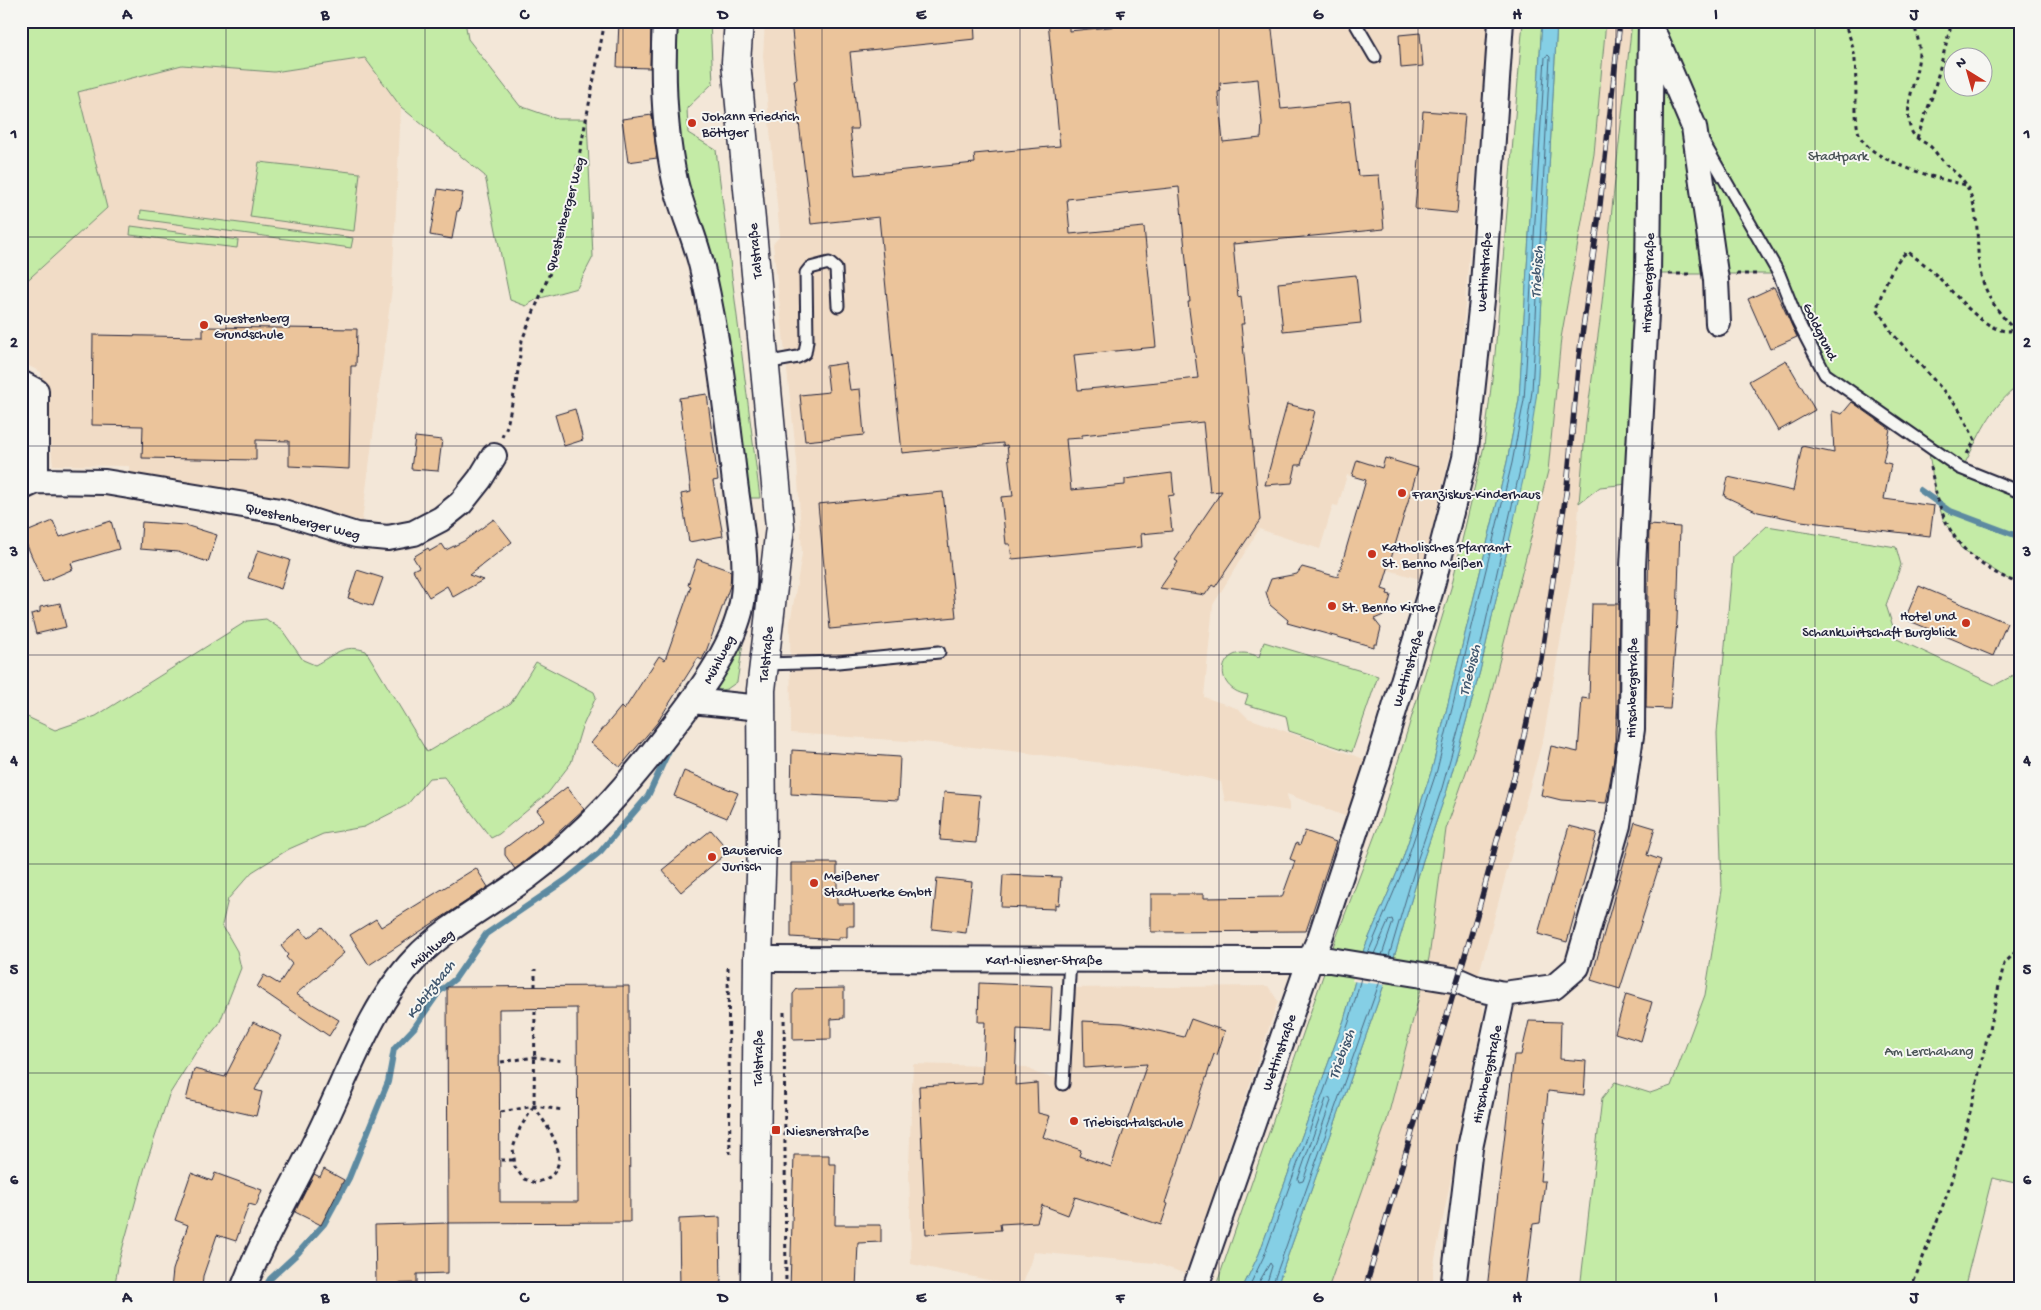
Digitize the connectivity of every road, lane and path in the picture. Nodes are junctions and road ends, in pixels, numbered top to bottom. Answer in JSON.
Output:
{"nodes":[{"id":1,"x":605,"y":21,"type":"edge"},
{"id":2,"x":665,"y":21,"type":"edge"},
{"id":3,"x":740,"y":21,"type":"edge"},
{"id":4,"x":1354,"y":21,"type":"edge"},
{"id":5,"x":1501,"y":21,"type":"edge"},
{"id":6,"x":1844,"y":21,"type":"edge"},
{"id":7,"x":1914,"y":21,"type":"edge"},
{"id":8,"x":1950,"y":21,"type":"edge"},
{"id":9,"x":1996,"y":21,"type":"edge"},
{"id":10,"x":2008,"y":21,"type":"edge"},
{"id":11,"x":1652,"y":25,"type":"edge"},
{"id":12,"x":1375,"y":57,"type":"dead end"},
{"id":13,"x":1694,"y":126,"type":"junction"},
{"id":14,"x":1916,"y":139,"type":"junction"},
{"id":15,"x":1966,"y":185,"type":"junction"},
{"id":16,"x":838,"y":306,"type":"dead end"},
{"id":17,"x":1718,"y":323,"type":"dead end"},
{"id":18,"x":764,"y":363,"type":"junction"},
{"id":19,"x":21,"y":383,"type":"edge"},
{"id":20,"x":1970,"y":448,"type":"dead end"},
{"id":21,"x":494,"y":456,"type":"joint"},
{"id":22,"x":28,"y":485,"type":"edge"},
{"id":23,"x":1935,"y":492,"type":"dead end"},
{"id":24,"x":2020,"y":492,"type":"edge"},
{"id":25,"x":2020,"y":584,"type":"edge"},
{"id":26,"x":939,"y":652,"type":"dead end"},
{"id":27,"x":762,"y":664,"type":"junction"},
{"id":28,"x":692,"y":701,"type":"junction"},
{"id":29,"x":761,"y":708,"type":"junction"},
{"id":30,"x":2020,"y":947,"type":"edge"},
{"id":31,"x":758,"y":959,"type":"junction"},
{"id":32,"x":1070,"y":960,"type":"junction"},
{"id":33,"x":1320,"y":960,"type":"junction"},
{"id":34,"x":728,"y":967,"type":"dead end"},
{"id":35,"x":535,"y":969,"type":"dead end"},
{"id":36,"x":535,"y":987,"type":"dead end"},
{"id":37,"x":1503,"y":994,"type":"junction"},
{"id":38,"x":784,"y":1004,"type":"dead end"},
{"id":39,"x":535,"y":1009,"type":"dead end"},
{"id":40,"x":535,"y":1057,"type":"junction"},
{"id":41,"x":563,"y":1061,"type":"dead end"},
{"id":42,"x":501,"y":1062,"type":"dead end"},
{"id":43,"x":1063,"y":1084,"type":"dead end"},
{"id":44,"x":534,"y":1106,"type":"junction"},
{"id":45,"x":563,"y":1110,"type":"dead end"},
{"id":46,"x":501,"y":1112,"type":"dead end"},
{"id":47,"x":730,"y":1158,"type":"dead end"},
{"id":48,"x":501,"y":1160,"type":"dead end"},
{"id":49,"x":514,"y":1160,"type":"junction"},
{"id":50,"x":244,"y":1289,"type":"edge"},
{"id":51,"x":755,"y":1289,"type":"edge"},
{"id":52,"x":786,"y":1289,"type":"edge"},
{"id":53,"x":1195,"y":1289,"type":"edge"},
{"id":54,"x":1453,"y":1289,"type":"edge"},
{"id":55,"x":1911,"y":1289,"type":"edge"}],
"edges":[{"from":1,"to":21,"type":"path","name":"Questenberger Weg"},
{"from":2,"to":28,"type":"street","name":"Mühlweg"},
{"from":3,"to":18,"type":"main road","name":"Talstraße"},
{"from":4,"to":12,"type":"lane"},
{"from":5,"to":33,"type":"street","name":"Wettinstraße"},
{"from":6,"to":15,"type":"path"},
{"from":7,"to":14,"type":"path"},
{"from":8,"to":14,"type":"path"},
{"from":9,"to":10,"type":"path"},
{"from":11,"to":13,"type":"street"},
{"from":11,"to":37,"type":"street","name":"Hirschbergstraße"},
{"from":13,"to":17,"type":"street"},
{"from":13,"to":24,"type":"lane","name":"Goldgrund"},
{"from":14,"to":15,"type":"path"},
{"from":15,"to":20,"type":"path"},
{"from":16,"to":18,"type":"lane"},
{"from":18,"to":27,"type":"main road","name":"Talstraße"},
{"from":19,"to":22,"type":"street"},
{"from":21,"to":22,"type":"street","name":"Questenberger Weg"},
{"from":23,"to":25,"type":"path"},
{"from":26,"to":27,"type":"lane"},
{"from":27,"to":29,"type":"main road","name":"Talstraße"},
{"from":28,"to":29,"type":"street","name":"Mühlweg"},
{"from":28,"to":50,"type":"street","name":"Mühlweg"},
{"from":29,"to":31,"type":"main road","name":"Talstraße"},
{"from":30,"to":55,"type":"path"},
{"from":31,"to":32,"type":"street","name":"Karl-Niesner-Straße"},
{"from":31,"to":51,"type":"main road","name":"Talstraße"},
{"from":32,"to":33,"type":"street","name":"Karl-Niesner-Straße"},
{"from":32,"to":43,"type":"lane"},
{"from":33,"to":37,"type":"street","name":"Karl-Niesner-Straße"},
{"from":33,"to":53,"type":"street","name":"Wettinstraße"},
{"from":34,"to":47,"type":"path"},
{"from":35,"to":36,"type":"path"},
{"from":37,"to":54,"type":"street","name":"Hirschbergstraße"},
{"from":38,"to":52,"type":"path"},
{"from":39,"to":40,"type":"path"},
{"from":40,"to":41,"type":"path"},
{"from":40,"to":42,"type":"path"},
{"from":40,"to":44,"type":"path"},
{"from":44,"to":45,"type":"path"},
{"from":44,"to":46,"type":"path"},
{"from":44,"to":49,"type":"path"},
{"from":44,"to":49,"type":"path"},
{"from":48,"to":49,"type":"path"}]}
